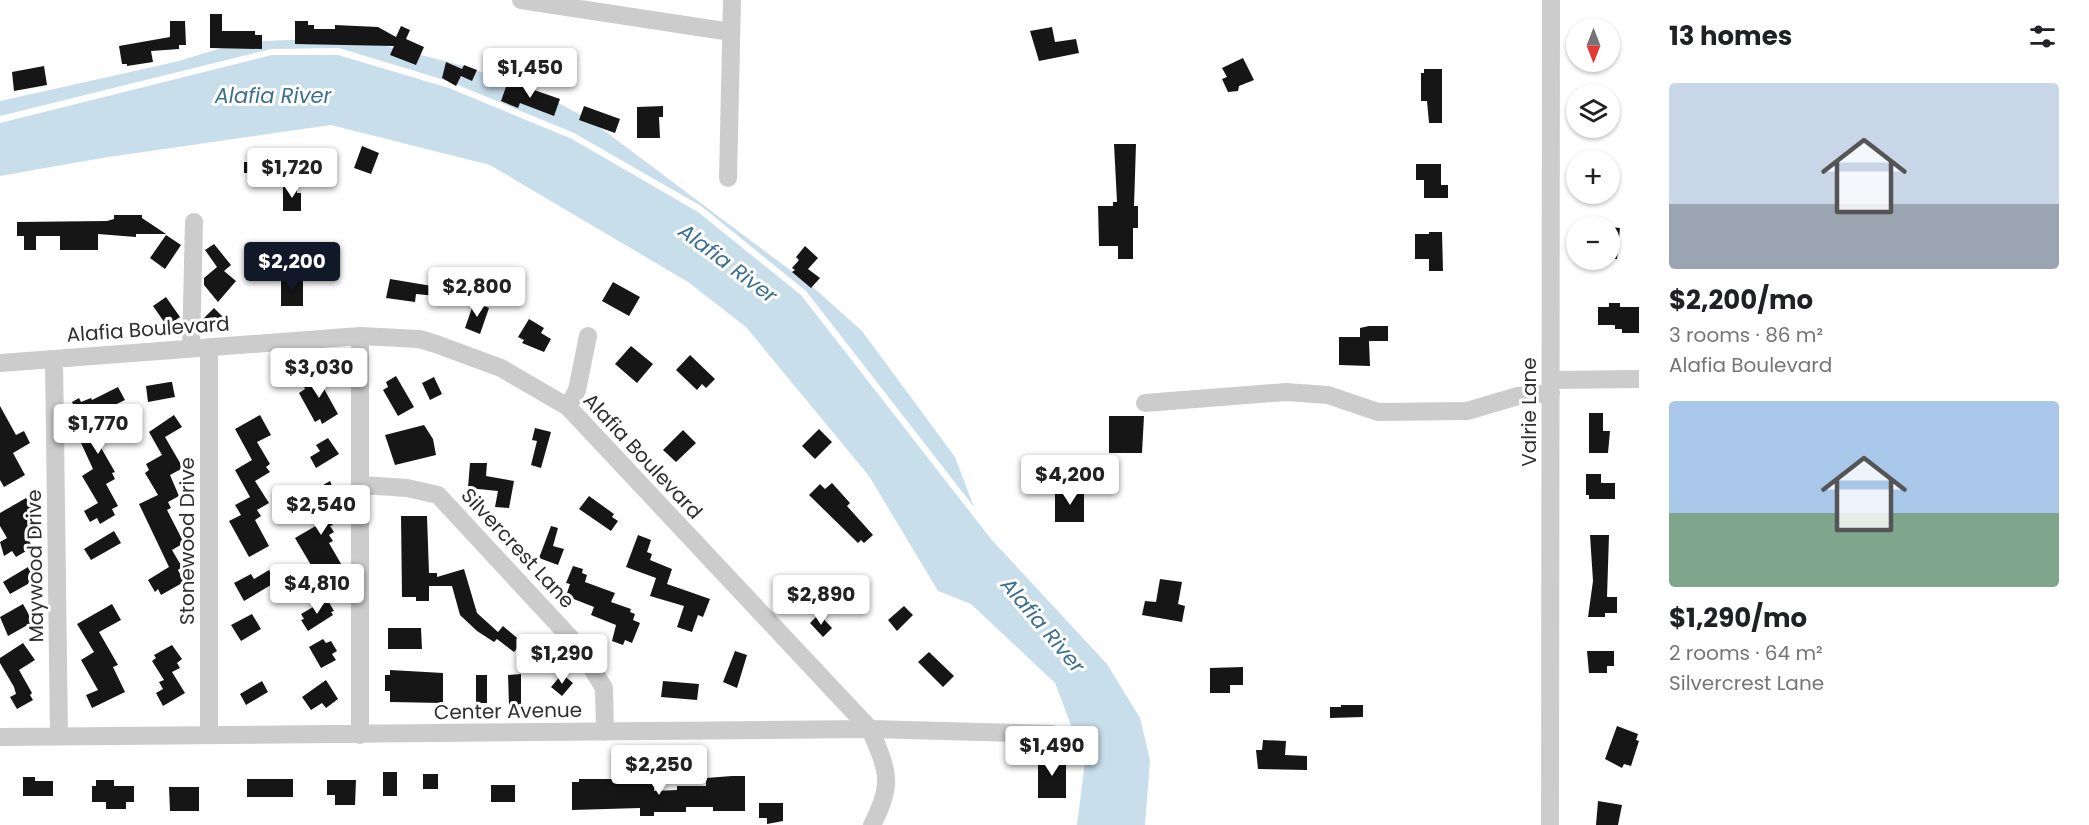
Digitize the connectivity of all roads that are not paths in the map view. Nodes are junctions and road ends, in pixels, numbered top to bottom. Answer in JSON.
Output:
{"nodes":[{"id":1,"x":521,"y":0,"type":"edge"},
{"id":2,"x":732,"y":0,"type":"edge"},
{"id":3,"x":1551,"y":0,"type":"edge"},
{"id":4,"x":731,"y":33,"type":"junction"},
{"id":5,"x":728,"y":178,"type":"dead end"},
{"id":6,"x":194,"y":222,"type":"dead end"},
{"id":7,"x":360,"y":336,"type":"junction"},
{"id":8,"x":588,"y":336,"type":"dead end"},
{"id":9,"x":200,"y":347,"type":"junction"},
{"id":10,"x":54,"y":359,"type":"junction"},
{"id":11,"x":0,"y":363,"type":"edge"},
{"id":12,"x":1639,"y":379,"type":"edge"},
{"id":13,"x":1551,"y":386,"type":"junction"},
{"id":14,"x":1145,"y":404,"type":"dead end"},
{"id":15,"x":568,"y":407,"type":"junction"},
{"id":16,"x":362,"y":485,"type":"junction"},
{"id":17,"x":870,"y":729,"type":"junction"},
{"id":18,"x":605,"y":732,"type":"junction"},
{"id":19,"x":1052,"y":734,"type":"dead end"},
{"id":20,"x":209,"y":735,"type":"junction"},
{"id":21,"x":360,"y":735,"type":"junction"},
{"id":22,"x":59,"y":736,"type":"junction"},
{"id":23,"x":0,"y":737,"type":"edge"},
{"id":24,"x":872,"y":825,"type":"edge"},
{"id":25,"x":1550,"y":825,"type":"edge"}],
"edges":[{"from":1,"to":4,"type":"street"},
{"from":2,"to":4,"type":"street"},
{"from":3,"to":13,"type":"street","name":"Valrie Lane"},
{"from":4,"to":5,"type":"street"},
{"from":6,"to":9,"type":"street","name":"Stonewood Drive"},
{"from":7,"to":9,"type":"street","name":"Alafia Boulevard"},
{"from":7,"to":15,"type":"street","name":"Alafia Boulevard"},
{"from":7,"to":16,"type":"street"},
{"from":8,"to":15,"type":"street"},
{"from":9,"to":10,"type":"street","name":"Alafia Boulevard"},
{"from":9,"to":20,"type":"street","name":"Stonewood Drive"},
{"from":10,"to":11,"type":"street","name":"Alafia Boulevard"},
{"from":10,"to":22,"type":"street","name":"Maywood Drive"},
{"from":12,"to":13,"type":"street"},
{"from":13,"to":14,"type":"street"},
{"from":13,"to":25,"type":"street","name":"Valrie Lane"},
{"from":15,"to":17,"type":"street","name":"Alafia Boulevard"},
{"from":16,"to":18,"type":"street","name":"Silvercrest Lane"},
{"from":16,"to":21,"type":"street"},
{"from":17,"to":18,"type":"street","name":"Center Avenue"},
{"from":17,"to":19,"type":"street","name":"Center Avenue"},
{"from":17,"to":24,"type":"street","name":"Alafia Boulevard"},
{"from":18,"to":21,"type":"street","name":"Center Avenue"},
{"from":20,"to":21,"type":"street","name":"Center Avenue"},
{"from":20,"to":22,"type":"street","name":"Center Avenue"},
{"from":22,"to":23,"type":"street","name":"Center Avenue"}]}
